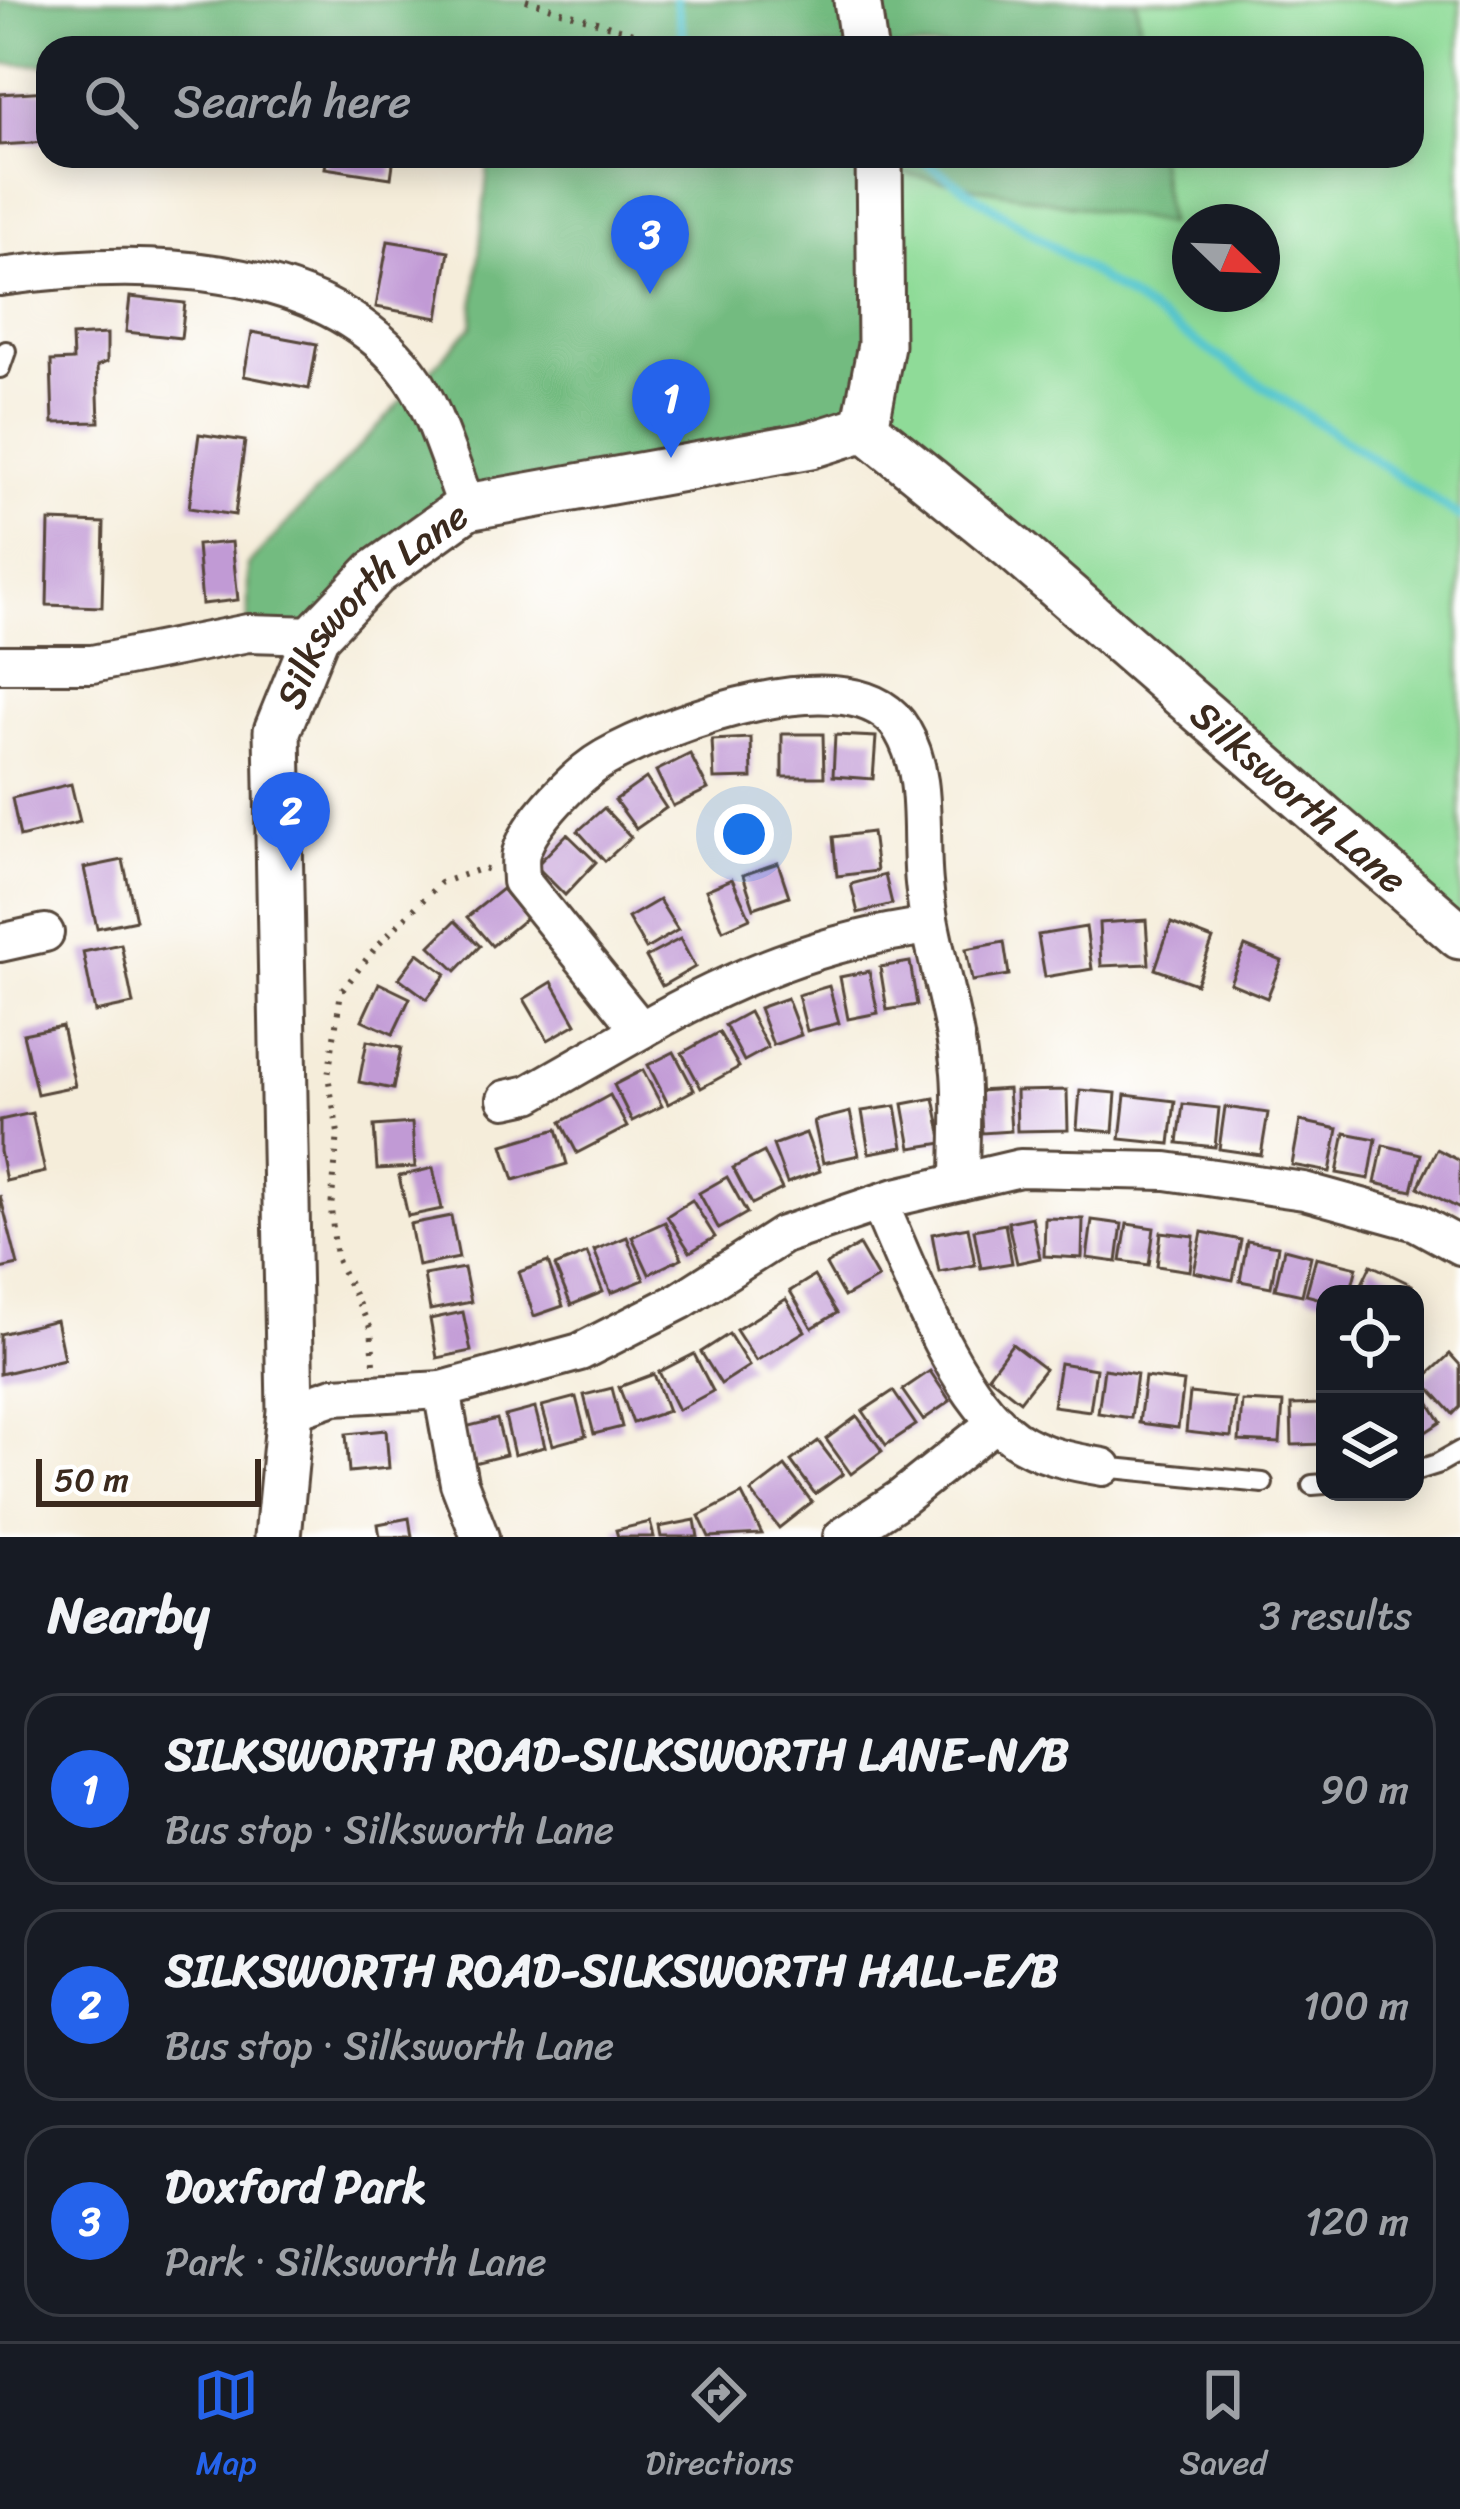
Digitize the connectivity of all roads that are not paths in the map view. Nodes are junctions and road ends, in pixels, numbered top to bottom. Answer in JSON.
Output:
{"nodes":[{"id":1,"x":856,"y":0,"type":"edge"},
{"id":2,"x":861,"y":36,"type":"edge"},
{"id":3,"x":879,"y":168,"type":"edge"},
{"id":4,"x":0,"y":277,"type":"edge"},
{"id":5,"x":865,"y":428,"type":"junction"},
{"id":6,"x":467,"y":507,"type":"junction"},
{"id":7,"x":316,"y":634,"type":"junction"},
{"id":8,"x":0,"y":664,"type":"edge"},
{"id":9,"x":930,"y":926,"type":"junction"},
{"id":10,"x":45,"y":933,"type":"dead end"},
{"id":11,"x":1460,"y":937,"type":"edge"},
{"id":12,"x":0,"y":943,"type":"edge"},
{"id":13,"x":641,"y":1030,"type":"junction"},
{"id":14,"x":506,"y":1099,"type":"dead end"},
{"id":15,"x":960,"y":1182,"type":"junction"},
{"id":16,"x":879,"y":1203,"type":"junction"},
{"id":17,"x":1460,"y":1246,"type":"edge"},
{"id":18,"x":442,"y":1390,"type":"junction"},
{"id":19,"x":290,"y":1411,"type":"junction"},
{"id":20,"x":997,"y":1422,"type":"junction"},
{"id":21,"x":1460,"y":1451,"type":"edge"},
{"id":22,"x":1103,"y":1466,"type":"joint"},
{"id":23,"x":1424,"y":1468,"type":"edge"},
{"id":24,"x":1263,"y":1483,"type":"dead end"},
{"id":25,"x":278,"y":1537,"type":"edge"},
{"id":26,"x":480,"y":1537,"type":"edge"},
{"id":27,"x":842,"y":1537,"type":"edge"}],
"edges":[{"from":1,"to":2,"type":"street"},
{"from":3,"to":5,"type":"street"},
{"from":4,"to":6,"type":"street"},
{"from":5,"to":6,"type":"street","name":"Silksworth Lane"},
{"from":5,"to":11,"type":"street","name":"Silksworth Lane"},
{"from":6,"to":7,"type":"street","name":"Silksworth Lane"},
{"from":7,"to":8,"type":"street"},
{"from":7,"to":19,"type":"street","name":"Silksworth Lane"},
{"from":9,"to":13,"type":"street"},
{"from":9,"to":13,"type":"street"},
{"from":9,"to":15,"type":"street"},
{"from":10,"to":12,"type":"street"},
{"from":13,"to":14,"type":"street"},
{"from":15,"to":16,"type":"street"},
{"from":15,"to":17,"type":"street"},
{"from":16,"to":18,"type":"street"},
{"from":16,"to":20,"type":"street"},
{"from":18,"to":19,"type":"street"},
{"from":18,"to":26,"type":"street"},
{"from":19,"to":25,"type":"street","name":"Silksworth Lane"},
{"from":20,"to":22,"type":"street"},
{"from":20,"to":27,"type":"street"},
{"from":21,"to":23,"type":"lane"},
{"from":22,"to":24,"type":"lane"}]}
